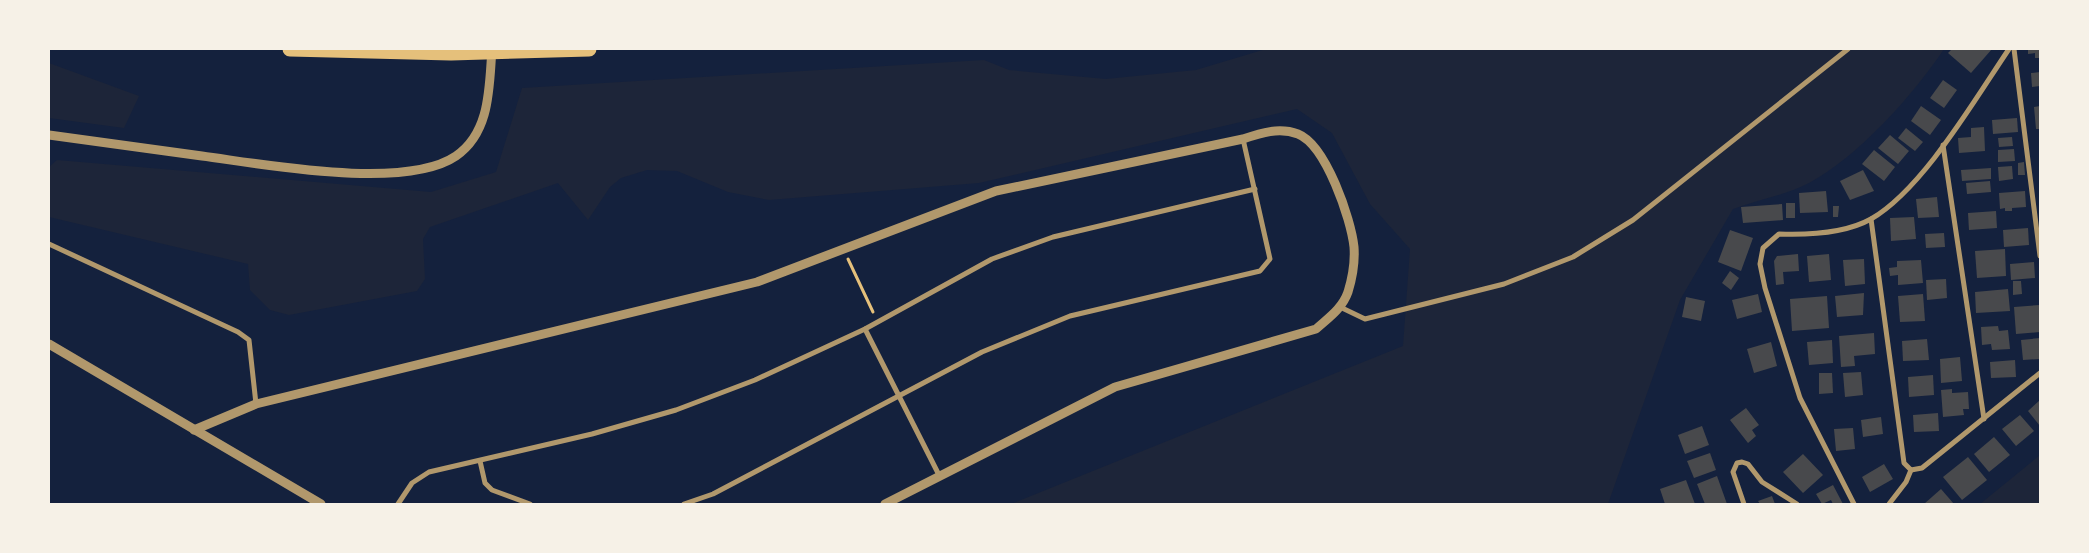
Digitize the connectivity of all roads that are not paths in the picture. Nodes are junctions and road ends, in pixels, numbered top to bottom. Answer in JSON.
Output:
{"nodes":[{"id":1,"x":290,"y":49,"type":"edge"},
{"id":2,"x":492,"y":49,"type":"edge"},
{"id":3,"x":589,"y":49,"type":"edge"},
{"id":4,"x":1848,"y":49,"type":"edge"},
{"id":5,"x":2009,"y":49,"type":"edge"},
{"id":6,"x":2014,"y":49,"type":"edge"},
{"id":7,"x":49,"y":135,"type":"edge"},
{"id":8,"x":1243,"y":139,"type":"junction"},
{"id":9,"x":1943,"y":145,"type":"junction"},
{"id":10,"x":1255,"y":189,"type":"junction"},
{"id":11,"x":1871,"y":219,"type":"junction"},
{"id":12,"x":49,"y":244,"type":"edge"},
{"id":13,"x":2040,"y":256,"type":"edge"},
{"id":14,"x":1340,"y":307,"type":"junction"},
{"id":15,"x":865,"y":329,"type":"junction"},
{"id":16,"x":49,"y":344,"type":"edge"},
{"id":17,"x":2040,"y":373,"type":"edge"},
{"id":18,"x":899,"y":397,"type":"junction"},
{"id":19,"x":256,"y":404,"type":"junction"},
{"id":20,"x":1984,"y":419,"type":"junction"},
{"id":21,"x":194,"y":430,"type":"junction"},
{"id":22,"x":480,"y":461,"type":"junction"},
{"id":23,"x":1911,"y":470,"type":"junction"},
{"id":24,"x":940,"y":477,"type":"junction"},
{"id":25,"x":321,"y":504,"type":"edge"},
{"id":26,"x":398,"y":504,"type":"edge"},
{"id":27,"x":530,"y":504,"type":"edge"},
{"id":28,"x":684,"y":504,"type":"edge"},
{"id":29,"x":885,"y":504,"type":"edge"},
{"id":30,"x":1744,"y":504,"type":"edge"},
{"id":31,"x":1797,"y":504,"type":"edge"},
{"id":32,"x":1854,"y":504,"type":"edge"},
{"id":33,"x":1888,"y":504,"type":"edge"}],
"edges":[{"from":1,"to":3,"type":"highway"},
{"from":2,"to":7,"type":"street"},
{"from":4,"to":14,"type":"street"},
{"from":5,"to":9,"type":"street"},
{"from":6,"to":13,"type":"street"},
{"from":8,"to":10,"type":"street"},
{"from":8,"to":14,"type":"street"},
{"from":8,"to":19,"type":"street"},
{"from":9,"to":11,"type":"street"},
{"from":9,"to":20,"type":"street"},
{"from":10,"to":15,"type":"street"},
{"from":10,"to":18,"type":"street"},
{"from":11,"to":23,"type":"street"},
{"from":11,"to":32,"type":"street"},
{"from":12,"to":19,"type":"street"},
{"from":14,"to":24,"type":"street"},
{"from":15,"to":18,"type":"street"},
{"from":15,"to":22,"type":"street"},
{"from":16,"to":21,"type":"street"},
{"from":17,"to":20,"type":"street"},
{"from":18,"to":24,"type":"street"},
{"from":18,"to":28,"type":"street"},
{"from":19,"to":21,"type":"street"},
{"from":20,"to":23,"type":"street"},
{"from":21,"to":25,"type":"street"},
{"from":22,"to":26,"type":"street"},
{"from":22,"to":27,"type":"street"},
{"from":23,"to":33,"type":"street"},
{"from":24,"to":29,"type":"street"},
{"from":30,"to":31,"type":"street"}]}
